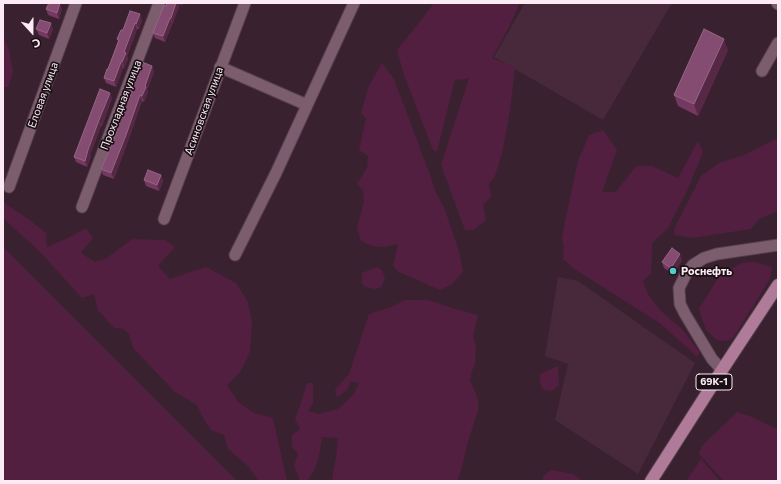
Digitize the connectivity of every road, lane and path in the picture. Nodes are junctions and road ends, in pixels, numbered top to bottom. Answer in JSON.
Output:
{"nodes":[{"id":1,"x":76,"y":3,"type":"edge"},
{"id":2,"x":159,"y":3,"type":"edge"},
{"id":3,"x":245,"y":3,"type":"edge"},
{"id":4,"x":354,"y":3,"type":"edge"},
{"id":5,"x":778,"y":43,"type":"edge"},
{"id":6,"x":220,"y":67,"type":"junction"},
{"id":7,"x":762,"y":71,"type":"dead end"},
{"id":8,"x":307,"y":105,"type":"junction"},
{"id":9,"x":9,"y":187,"type":"dead end"},
{"id":10,"x":82,"y":207,"type":"dead end"},
{"id":11,"x":164,"y":220,"type":"dead end"},
{"id":12,"x":778,"y":245,"type":"edge"},
{"id":13,"x":235,"y":255,"type":"dead end"},
{"id":14,"x":778,"y":285,"type":"edge"},
{"id":15,"x":722,"y":370,"type":"junction"},
{"id":16,"x":651,"y":481,"type":"edge"}],
"edges":[{"from":1,"to":9,"type":"street","name":"Еловая улица"},
{"from":2,"to":10,"type":"street","name":"Прохладная улица"},
{"from":3,"to":6,"type":"street","name":"Асиновская улица"},
{"from":4,"to":8,"type":"street"},
{"from":5,"to":7,"type":"street"},
{"from":6,"to":8,"type":"street"},
{"from":6,"to":11,"type":"street","name":"Асиновская улица"},
{"from":8,"to":13,"type":"street"},
{"from":12,"to":15,"type":"street"},
{"from":14,"to":15,"type":"main road","number":"69К-1"},
{"from":15,"to":16,"type":"main road","number":"69К-1"}]}
